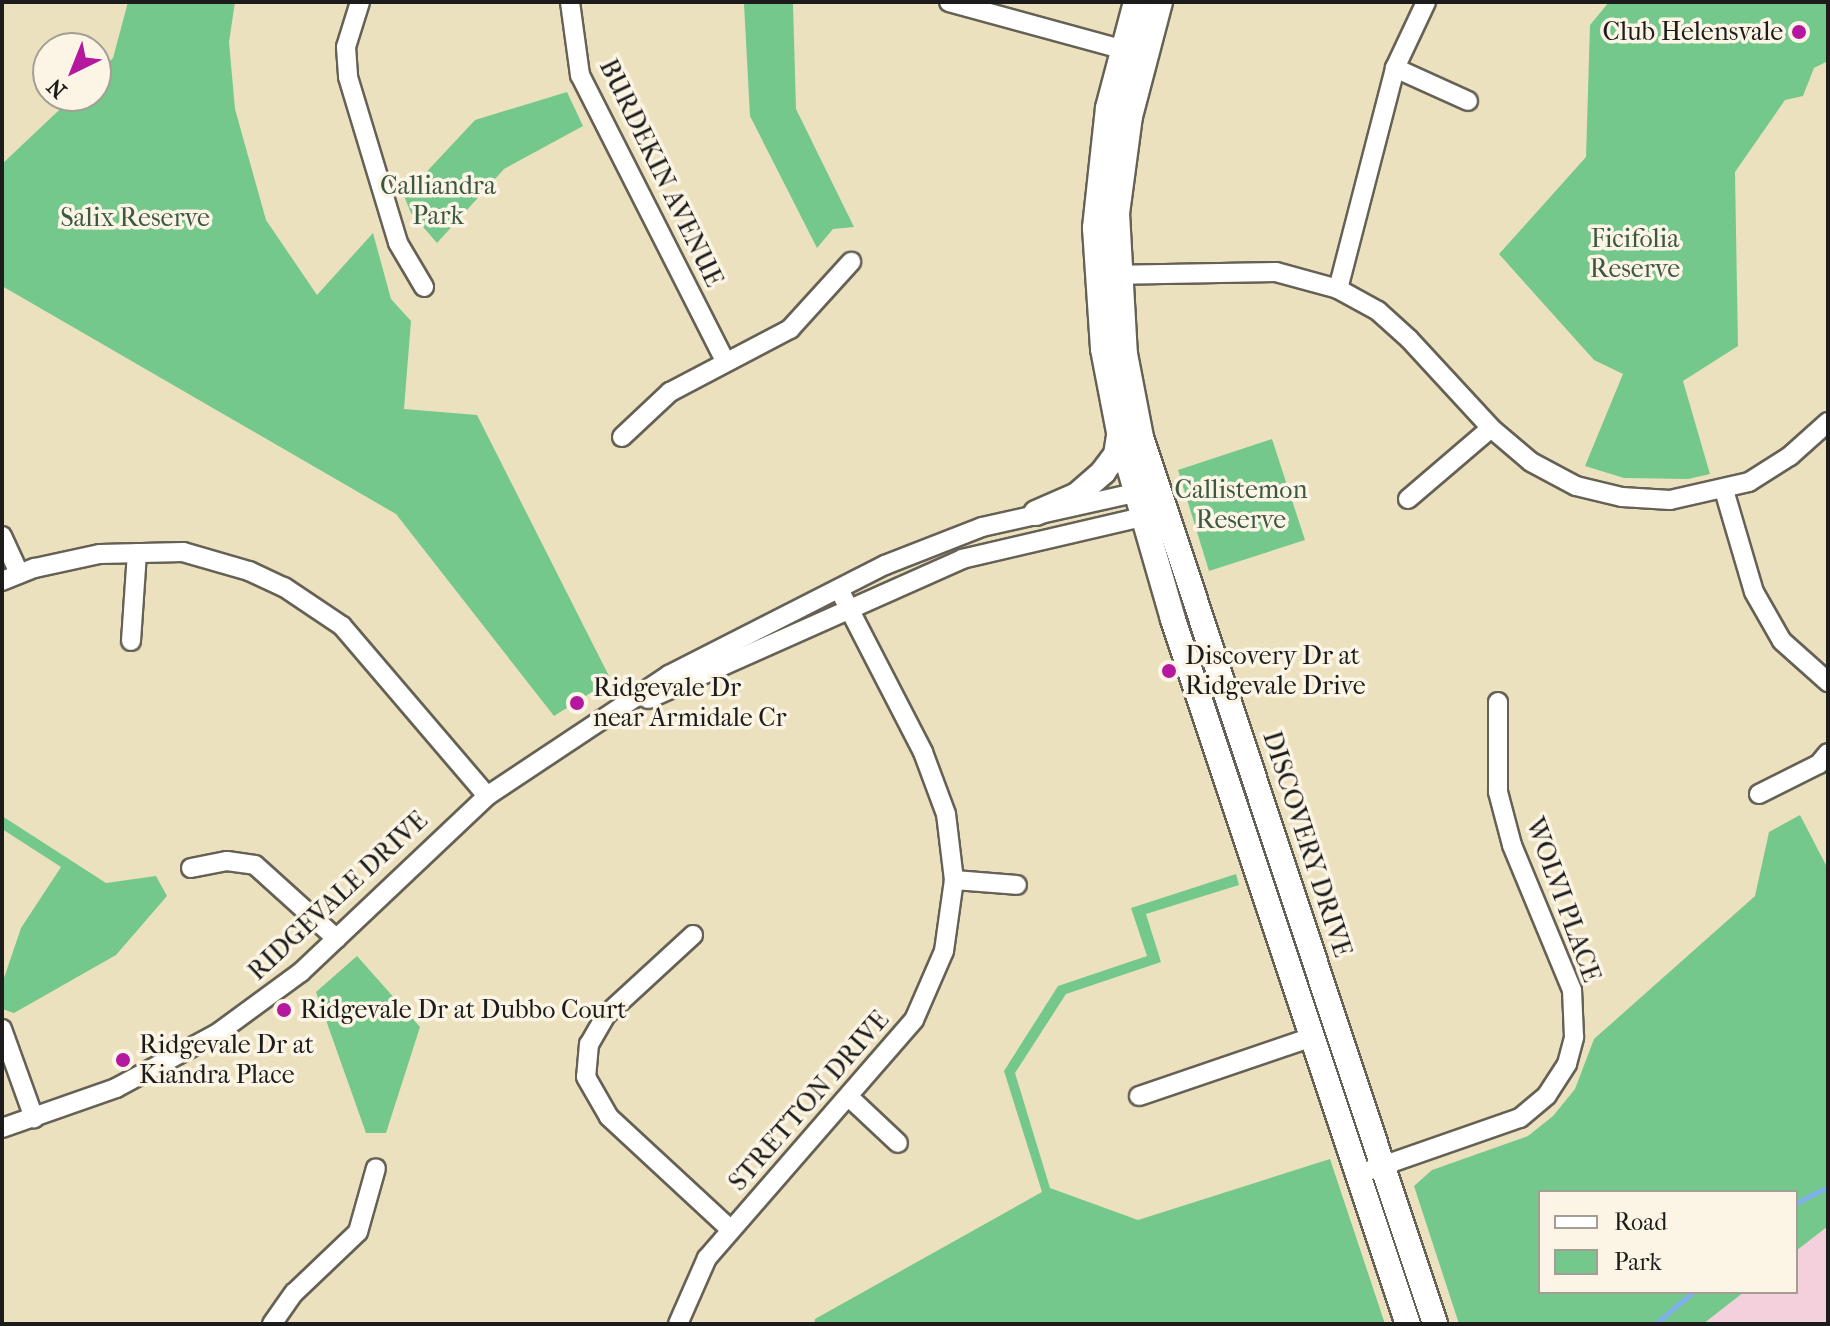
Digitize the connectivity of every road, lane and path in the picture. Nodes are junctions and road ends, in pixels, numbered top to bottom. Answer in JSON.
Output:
{"nodes":[{"id":1,"x":360,"y":2,"type":"edge"},
{"id":2,"x":570,"y":2,"type":"edge"},
{"id":3,"x":949,"y":2,"type":"edge"},
{"id":4,"x":1136,"y":2,"type":"edge"},
{"id":5,"x":1160,"y":2,"type":"edge"},
{"id":6,"x":1426,"y":2,"type":"edge"},
{"id":7,"x":1132,"y":53,"type":"junction"},
{"id":8,"x":1395,"y":68,"type":"junction"},
{"id":9,"x":1468,"y":101,"type":"dead end"},
{"id":10,"x":851,"y":262,"type":"dead end"},
{"id":11,"x":1106,"y":275,"type":"junction"},
{"id":12,"x":424,"y":287,"type":"dead end"},
{"id":13,"x":1338,"y":289,"type":"junction"},
{"id":14,"x":725,"y":361,"type":"junction"},
{"id":15,"x":1828,"y":422,"type":"edge"},
{"id":16,"x":1491,"y":428,"type":"junction"},
{"id":17,"x":1119,"y":432,"type":"junction"},
{"id":18,"x":622,"y":437,"type":"dead end"},
{"id":19,"x":1146,"y":490,"type":"junction"},
{"id":20,"x":1724,"y":490,"type":"junction"},
{"id":21,"x":1408,"y":499,"type":"dead end"},
{"id":22,"x":1167,"y":510,"type":"junction"},
{"id":23,"x":1036,"y":513,"type":"junction"},
{"id":24,"x":1141,"y":518,"type":"junction"},
{"id":25,"x":2,"y":536,"type":"edge"},
{"id":26,"x":137,"y":553,"type":"junction"},
{"id":27,"x":10,"y":577,"type":"edge"},
{"id":28,"x":839,"y":589,"type":"junction"},
{"id":29,"x":850,"y":610,"type":"junction"},
{"id":30,"x":131,"y":641,"type":"dead end"},
{"id":31,"x":1828,"y":682,"type":"edge"},
{"id":32,"x":1498,"y":702,"type":"dead end"},
{"id":33,"x":608,"y":715,"type":"junction"},
{"id":34,"x":1828,"y":753,"type":"edge"},
{"id":35,"x":1759,"y":794,"type":"dead end"},
{"id":36,"x":487,"y":796,"type":"junction"},
{"id":37,"x":191,"y":868,"type":"dead end"},
{"id":38,"x":954,"y":880,"type":"junction"},
{"id":39,"x":1017,"y":885,"type":"dead end"},
{"id":40,"x":693,"y":935,"type":"dead end"},
{"id":41,"x":337,"y":939,"type":"junction"},
{"id":42,"x":2,"y":1029,"type":"edge"},
{"id":43,"x":1312,"y":1037,"type":"junction"},
{"id":44,"x":1139,"y":1096,"type":"dead end"},
{"id":45,"x":849,"y":1097,"type":"junction"},
{"id":46,"x":34,"y":1118,"type":"junction"},
{"id":47,"x":2,"y":1128,"type":"edge"},
{"id":48,"x":898,"y":1143,"type":"dead end"},
{"id":49,"x":1384,"y":1165,"type":"junction"},
{"id":50,"x":376,"y":1168,"type":"dead end"},
{"id":51,"x":1359,"y":1174,"type":"junction"},
{"id":52,"x":730,"y":1229,"type":"junction"},
{"id":53,"x":272,"y":1324,"type":"edge"},
{"id":54,"x":678,"y":1324,"type":"edge"},
{"id":55,"x":1408,"y":1324,"type":"edge"},
{"id":56,"x":1435,"y":1324,"type":"edge"}],
"edges":[{"from":1,"to":12,"type":"street"},
{"from":2,"to":14,"type":"street","name":"BURDEKIN AVENUE"},
{"from":3,"to":7,"type":"street"},
{"from":4,"to":7,"type":"main road","name":"DISCOVERY DRIVE"},
{"from":5,"to":7,"type":"main road","name":"DISCOVERY DRIVE"},
{"from":6,"to":8,"type":"street"},
{"from":7,"to":11,"type":"main road","name":"DISCOVERY DRIVE"},
{"from":8,"to":9,"type":"street"},
{"from":8,"to":13,"type":"street"},
{"from":10,"to":14,"type":"street"},
{"from":11,"to":13,"type":"street"},
{"from":11,"to":17,"type":"main road","name":"DISCOVERY DRIVE"},
{"from":11,"to":19,"type":"main road","name":"DISCOVERY DRIVE"},
{"from":13,"to":16,"type":"street"},
{"from":14,"to":18,"type":"street"},
{"from":15,"to":20,"type":"street"},
{"from":16,"to":20,"type":"street"},
{"from":16,"to":21,"type":"street"},
{"from":17,"to":19,"type":"main road","name":"DISCOVERY DRIVE"},
{"from":17,"to":23,"type":"main road"},
{"from":19,"to":22,"type":"main road","name":"DISCOVERY DRIVE"},
{"from":19,"to":23,"type":"street","name":"RIDGEVALE DRIVE"},
{"from":19,"to":24,"type":"main road","name":"DISCOVERY DRIVE"},
{"from":20,"to":31,"type":"street"},
{"from":22,"to":24,"type":"street","name":"RIDGEVALE DRIVE"},
{"from":22,"to":49,"type":"main road","name":"DISCOVERY DRIVE"},
{"from":23,"to":28,"type":"street","name":"RIDGEVALE DRIVE"},
{"from":24,"to":29,"type":"street","name":"RIDGEVALE DRIVE"},
{"from":24,"to":43,"type":"main road","name":"DISCOVERY DRIVE"},
{"from":25,"to":27,"type":"street"},
{"from":26,"to":27,"type":"street"},
{"from":26,"to":30,"type":"street"},
{"from":26,"to":36,"type":"street"},
{"from":28,"to":29,"type":"street","name":"STRETTON DRIVE"},
{"from":28,"to":33,"type":"street","name":"RIDGEVALE DRIVE"},
{"from":29,"to":33,"type":"street","name":"RIDGEVALE DRIVE"},
{"from":29,"to":38,"type":"street","name":"STRETTON DRIVE"},
{"from":32,"to":49,"type":"street","name":"WOLVI PLACE"},
{"from":33,"to":36,"type":"street","name":"RIDGEVALE DRIVE"},
{"from":34,"to":35,"type":"street"},
{"from":36,"to":41,"type":"street","name":"RIDGEVALE DRIVE"},
{"from":37,"to":41,"type":"street"},
{"from":38,"to":39,"type":"street"},
{"from":38,"to":45,"type":"street","name":"STRETTON DRIVE"},
{"from":40,"to":52,"type":"street"},
{"from":41,"to":46,"type":"street","name":"RIDGEVALE DRIVE"},
{"from":42,"to":46,"type":"street"},
{"from":43,"to":44,"type":"street"},
{"from":43,"to":51,"type":"main road","name":"DISCOVERY DRIVE"},
{"from":45,"to":48,"type":"street"},
{"from":45,"to":52,"type":"street","name":"STRETTON DRIVE"},
{"from":46,"to":47,"type":"street","name":"RIDGEVALE DRIVE"},
{"from":49,"to":51,"type":"street","name":"WOLVI PLACE"},
{"from":49,"to":56,"type":"main road","name":"DISCOVERY DRIVE"},
{"from":50,"to":53,"type":"street"},
{"from":51,"to":55,"type":"main road","name":"DISCOVERY DRIVE"},
{"from":52,"to":54,"type":"street","name":"STRETTON DRIVE"}]}
